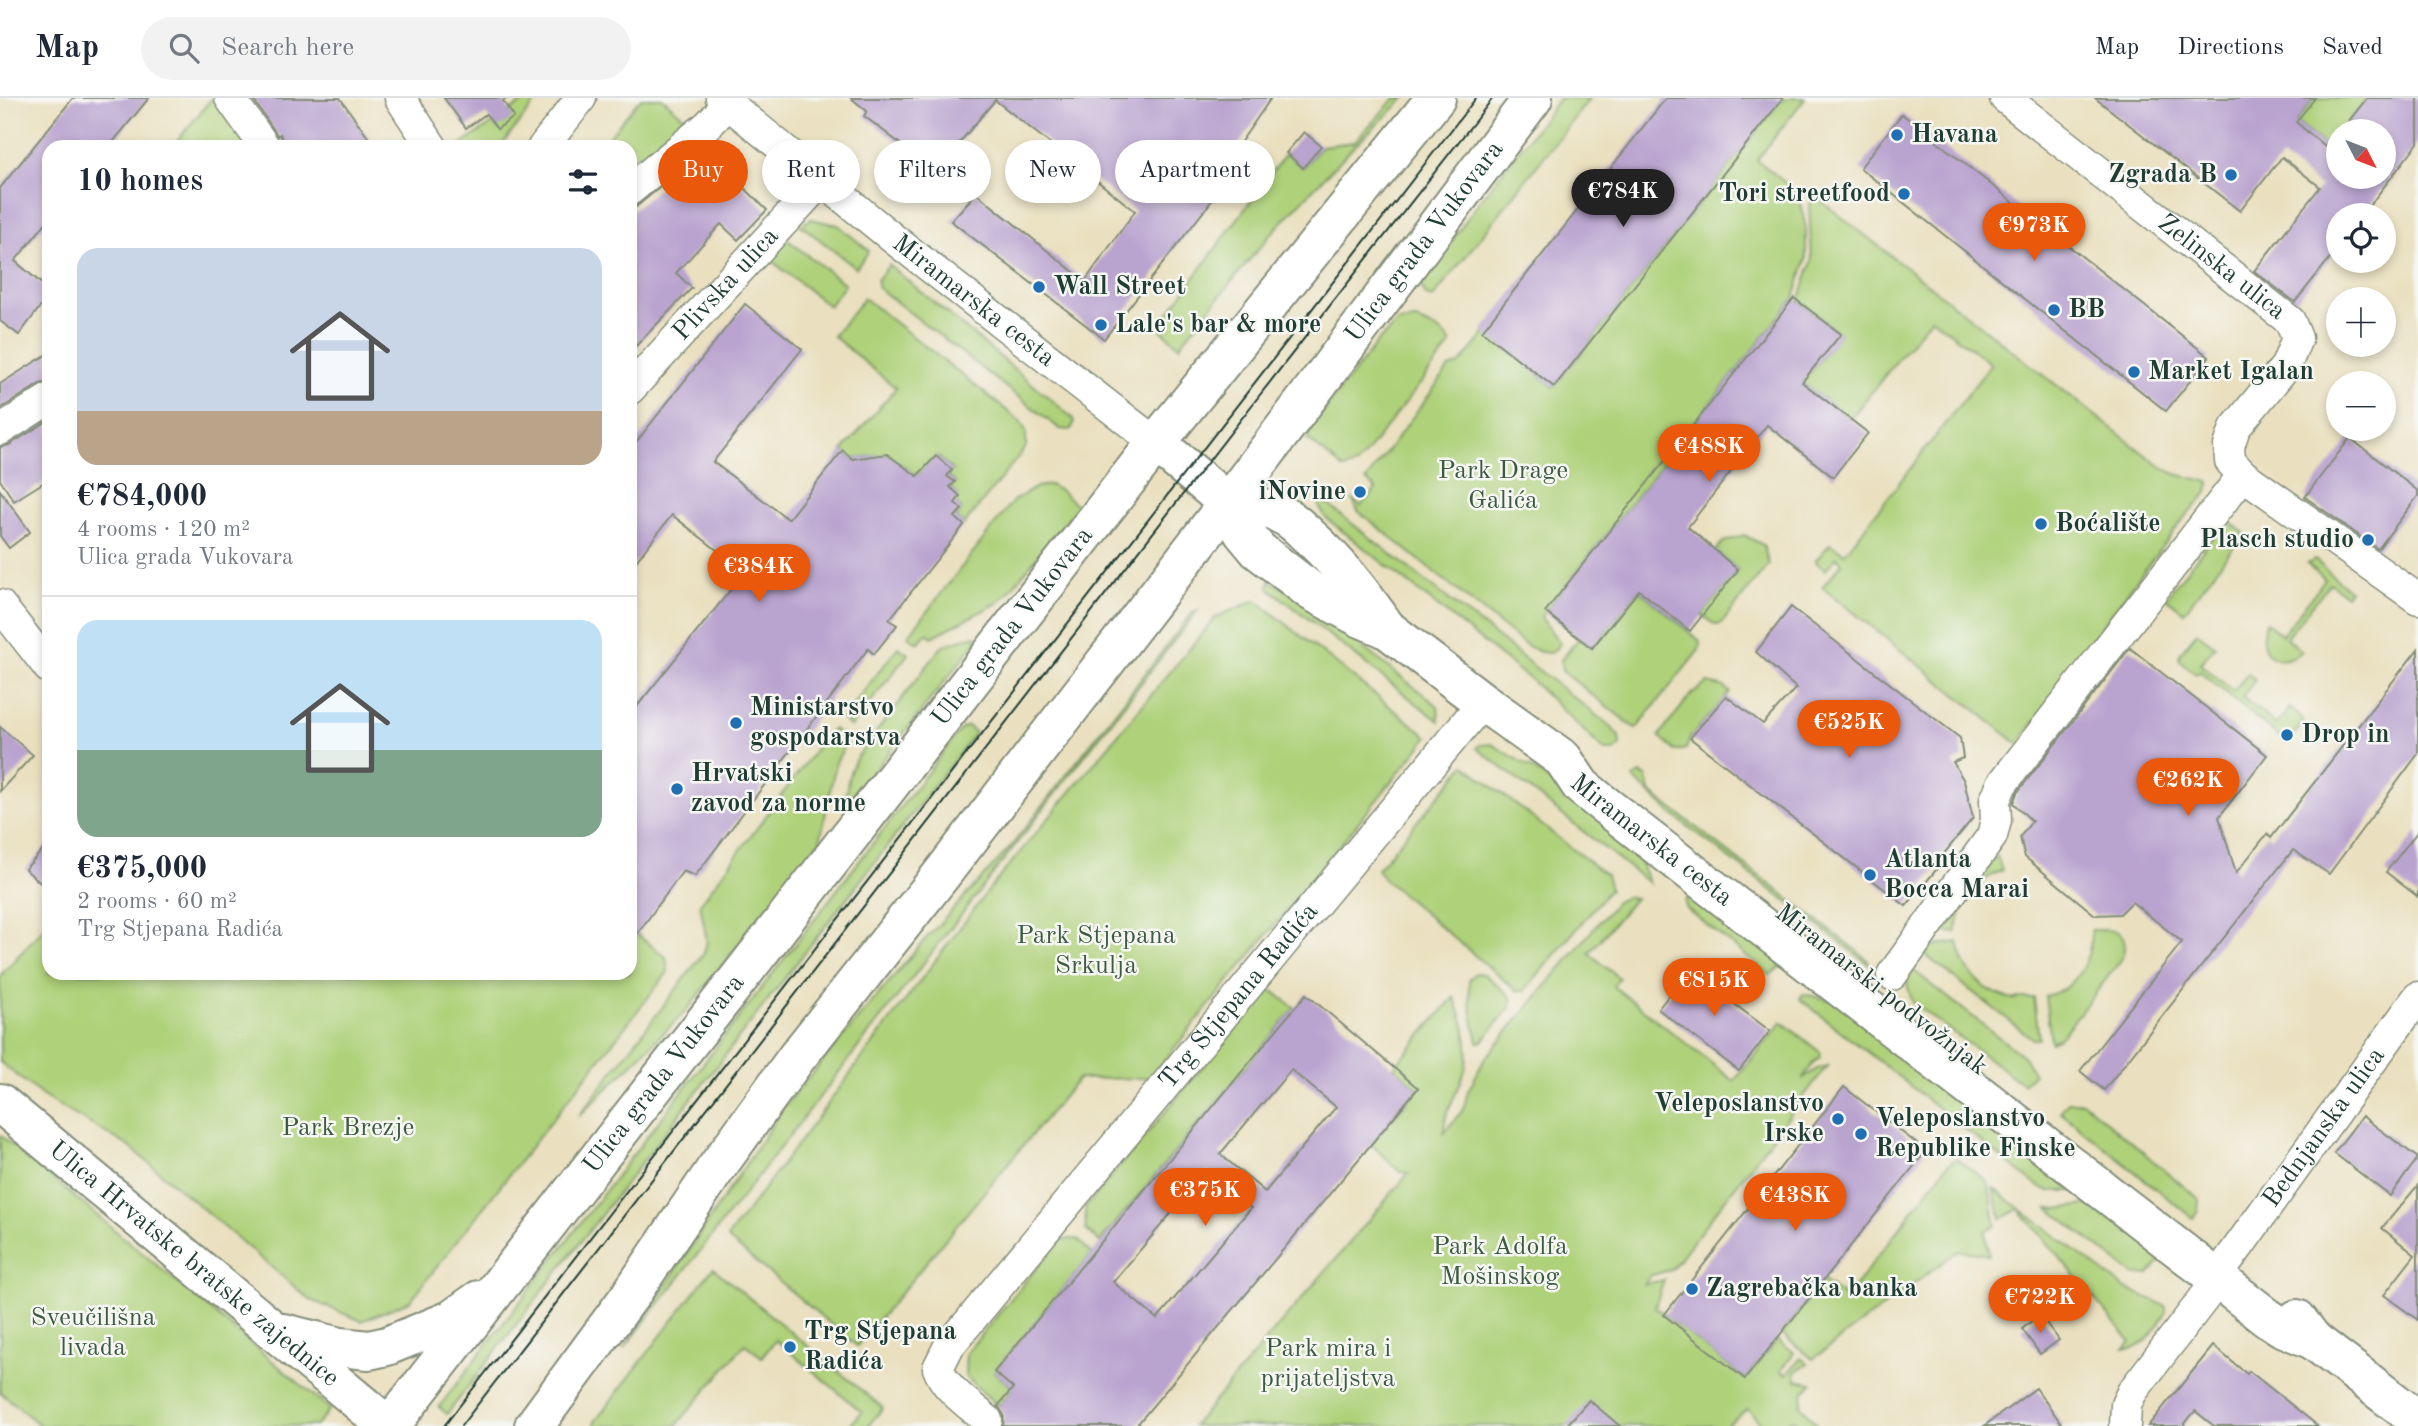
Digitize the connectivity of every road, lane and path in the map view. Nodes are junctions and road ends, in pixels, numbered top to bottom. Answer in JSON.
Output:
{"nodes":[{"id":1,"x":230,"y":98,"type":"edge"},
{"id":2,"x":400,"y":98,"type":"edge"},
{"id":3,"x":581,"y":98,"type":"edge"},
{"id":4,"x":1436,"y":98,"type":"edge"},
{"id":5,"x":1533,"y":98,"type":"edge"},
{"id":6,"x":2006,"y":98,"type":"edge"},
{"id":7,"x":724,"y":101,"type":"edge"},
{"id":8,"x":260,"y":140,"type":"edge"},
{"id":9,"x":427,"y":140,"type":"edge"},
{"id":10,"x":548,"y":140,"type":"edge"},
{"id":11,"x":772,"y":140,"type":"edge"},
{"id":12,"x":637,"y":184,"type":"edge"},
{"id":13,"x":801,"y":203,"type":"edge"},
{"id":14,"x":851,"y":203,"type":"edge"},
{"id":15,"x":637,"y":381,"type":"edge"},
{"id":16,"x":42,"y":403,"type":"edge"},
{"id":17,"x":0,"y":430,"type":"edge"},
{"id":18,"x":1156,"y":443,"type":"junction"},
{"id":19,"x":2243,"y":475,"type":"junction"},
{"id":20,"x":1228,"y":503,"type":"junction"},
{"id":21,"x":2418,"y":599,"type":"edge"},
{"id":22,"x":0,"y":605,"type":"edge"},
{"id":23,"x":42,"y":659,"type":"edge"},
{"id":24,"x":1483,"y":702,"type":"junction"},
{"id":25,"x":1892,"y":975,"type":"dead end"},
{"id":26,"x":2418,"y":997,"type":"edge"},
{"id":27,"x":0,"y":1103,"type":"edge"},
{"id":28,"x":2223,"y":1270,"type":"junction"},
{"id":29,"x":501,"y":1283,"type":"junction"},
{"id":30,"x":274,"y":1331,"type":"junction"},
{"id":31,"x":986,"y":1420,"type":"dead end"},
{"id":32,"x":2418,"y":1420,"type":"edge"},
{"id":33,"x":540,"y":1421,"type":"edge"},
{"id":34,"x":389,"y":1426,"type":"edge"},
{"id":35,"x":2125,"y":1426,"type":"edge"}],
"edges":[{"from":1,"to":8,"type":"street"},
{"from":2,"to":9,"type":"street"},
{"from":3,"to":10,"type":"street"},
{"from":4,"to":18,"type":"main road","name":"Ulica grada Vukovara"},
{"from":5,"to":20,"type":"main road","name":"Ulica grada Vukovara"},
{"from":6,"to":19,"type":"street","name":"Zelinska ulica"},
{"from":7,"to":11,"type":"street","name":"Miramarska cesta"},
{"from":7,"to":12,"type":"street"},
{"from":13,"to":15,"type":"street","name":"Plivska ulica"},
{"from":14,"to":18,"type":"street","name":"Miramarska cesta"},
{"from":16,"to":17,"type":"street"},
{"from":18,"to":20,"type":"main road","name":"Miramarska cesta"},
{"from":18,"to":29,"type":"main road","name":"Ulica grada Vukovara"},
{"from":19,"to":21,"type":"street","name":"Zelinska ulica"},
{"from":19,"to":25,"type":"street"},
{"from":20,"to":24,"type":"main road","name":"Miramarska cesta"},
{"from":20,"to":33,"type":"main road","name":"Ulica grada Vukovara"},
{"from":22,"to":23,"type":"street"},
{"from":24,"to":28,"type":"main road","name":"Miramarska cesta"},
{"from":24,"to":31,"type":"street","name":"Trg Stjepana Radića"},
{"from":26,"to":28,"type":"street","name":"Bednjanska ulica"},
{"from":27,"to":30,"type":"main road","name":"Ulica Hrvatske bratske zajednice"},
{"from":28,"to":32,"type":"main road","name":"Miramarska cesta"},
{"from":28,"to":35,"type":"street"},
{"from":29,"to":30,"type":"main road"},
{"from":29,"to":34,"type":"main road","name":"Ulica grada Vukovara"},
{"from":30,"to":34,"type":"main road","name":"Ulica Hrvatske bratske zajednice"}]}
